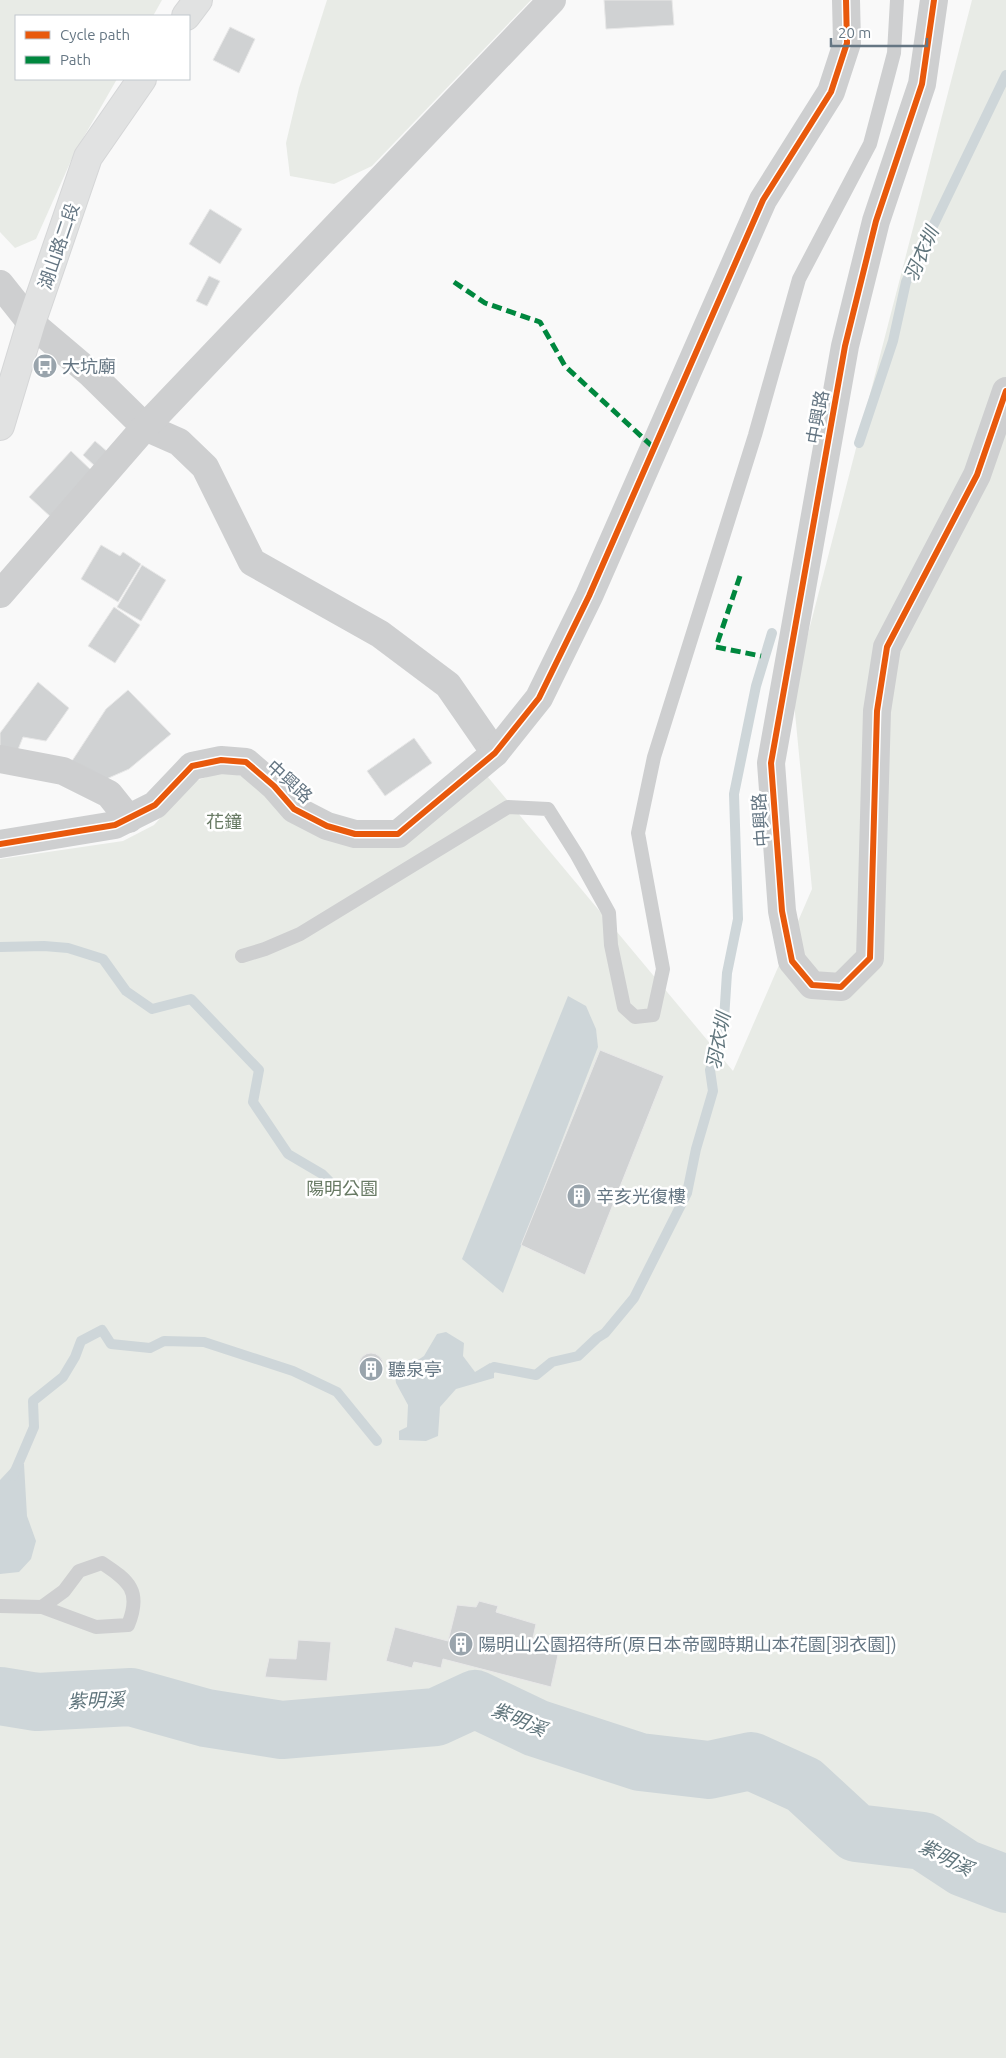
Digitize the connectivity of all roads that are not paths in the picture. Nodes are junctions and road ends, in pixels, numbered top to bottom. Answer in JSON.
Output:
{"nodes":[{"id":1,"x":198,"y":0,"type":"edge"},
{"id":2,"x":552,"y":0,"type":"edge"},
{"id":3,"x":846,"y":0,"type":"edge"},
{"id":4,"x":897,"y":0,"type":"edge"},
{"id":5,"x":934,"y":0,"type":"edge"},
{"id":6,"x":187,"y":15,"type":"edge"},
{"id":7,"x":141,"y":80,"type":"edge"},
{"id":8,"x":0,"y":284,"type":"edge"},
{"id":9,"x":32,"y":322,"type":"junction"},
{"id":10,"x":1006,"y":391,"type":"edge"},
{"id":11,"x":0,"y":426,"type":"edge"},
{"id":12,"x":145,"y":427,"type":"junction"},
{"id":13,"x":0,"y":594,"type":"edge"},
{"id":14,"x":495,"y":753,"type":"junction"},
{"id":15,"x":0,"y":759,"type":"edge"},
{"id":16,"x":129,"y":819,"type":"junction"},
{"id":17,"x":0,"y":844,"type":"edge"},
{"id":18,"x":242,"y":956,"type":"dead end"},
{"id":19,"x":0,"y":1606,"type":"edge"},
{"id":20,"x":42,"y":1608,"type":"junction"}],
"edges":[{"from":1,"to":6,"type":"street"},
{"from":2,"to":12,"type":"street"},
{"from":3,"to":14,"type":"street","name":"中興路"},
{"from":4,"to":18,"type":"lane"},
{"from":5,"to":10,"type":"street","name":"中興路"},
{"from":7,"to":9,"type":"street","name":"湖山路二段"},
{"from":8,"to":9,"type":"street"},
{"from":9,"to":11,"type":"street","name":"湖山路二段"},
{"from":9,"to":12,"type":"street"},
{"from":12,"to":13,"type":"street"},
{"from":12,"to":14,"type":"street"},
{"from":14,"to":16,"type":"street","name":"中興路"},
{"from":15,"to":16,"type":"street"},
{"from":16,"to":17,"type":"street","name":"中興路"},
{"from":19,"to":20,"type":"lane"},
{"from":20,"to":20,"type":"lane"}]}
